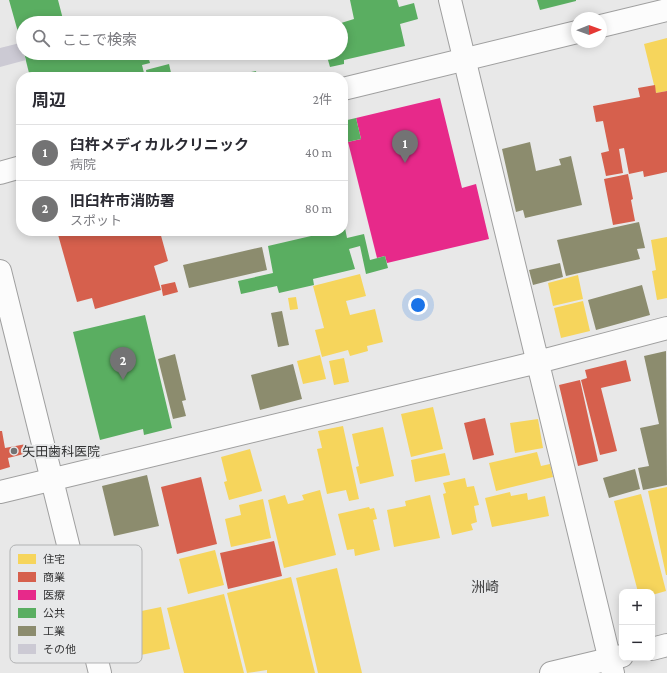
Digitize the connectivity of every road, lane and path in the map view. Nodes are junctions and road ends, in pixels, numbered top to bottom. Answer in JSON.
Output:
{"nodes":[{"id":1,"x":450,"y":0,"type":"edge"},
{"id":2,"x":667,"y":10,"type":"edge"},
{"id":3,"x":607,"y":25,"type":"edge"},
{"id":4,"x":571,"y":33,"type":"edge"},
{"id":5,"x":465,"y":59,"type":"junction"},
{"id":6,"x":348,"y":88,"type":"edge"},
{"id":7,"x":16,"y":168,"type":"edge"},
{"id":8,"x":0,"y":173,"type":"edge"},
{"id":9,"x":0,"y":271,"type":"edge"},
{"id":10,"x":667,"y":328,"type":"edge"},
{"id":11,"x":538,"y":362,"type":"junction"},
{"id":12,"x":53,"y":480,"type":"junction"},
{"id":13,"x":0,"y":492,"type":"edge"},
{"id":14,"x":69,"y":545,"type":"edge"},
{"id":15,"x":667,"y":645,"type":"edge"},
{"id":16,"x":655,"y":648,"type":"edge"},
{"id":17,"x":98,"y":663,"type":"edge"},
{"id":18,"x":615,"y":663,"type":"edge"},
{"id":19,"x":100,"y":673,"type":"edge"},
{"id":20,"x":551,"y":673,"type":"edge"}],
"edges":[{"from":1,"to":5,"type":"street"},
{"from":2,"to":3,"type":"street"},
{"from":4,"to":5,"type":"street"},
{"from":5,"to":6,"type":"street"},
{"from":5,"to":11,"type":"street"},
{"from":7,"to":8,"type":"street"},
{"from":9,"to":12,"type":"street"},
{"from":10,"to":11,"type":"street"},
{"from":11,"to":12,"type":"street"},
{"from":11,"to":18,"type":"street"},
{"from":12,"to":13,"type":"street"},
{"from":12,"to":14,"type":"street"},
{"from":15,"to":16,"type":"street"},
{"from":17,"to":19,"type":"street"},
{"from":18,"to":20,"type":"street"}]}
